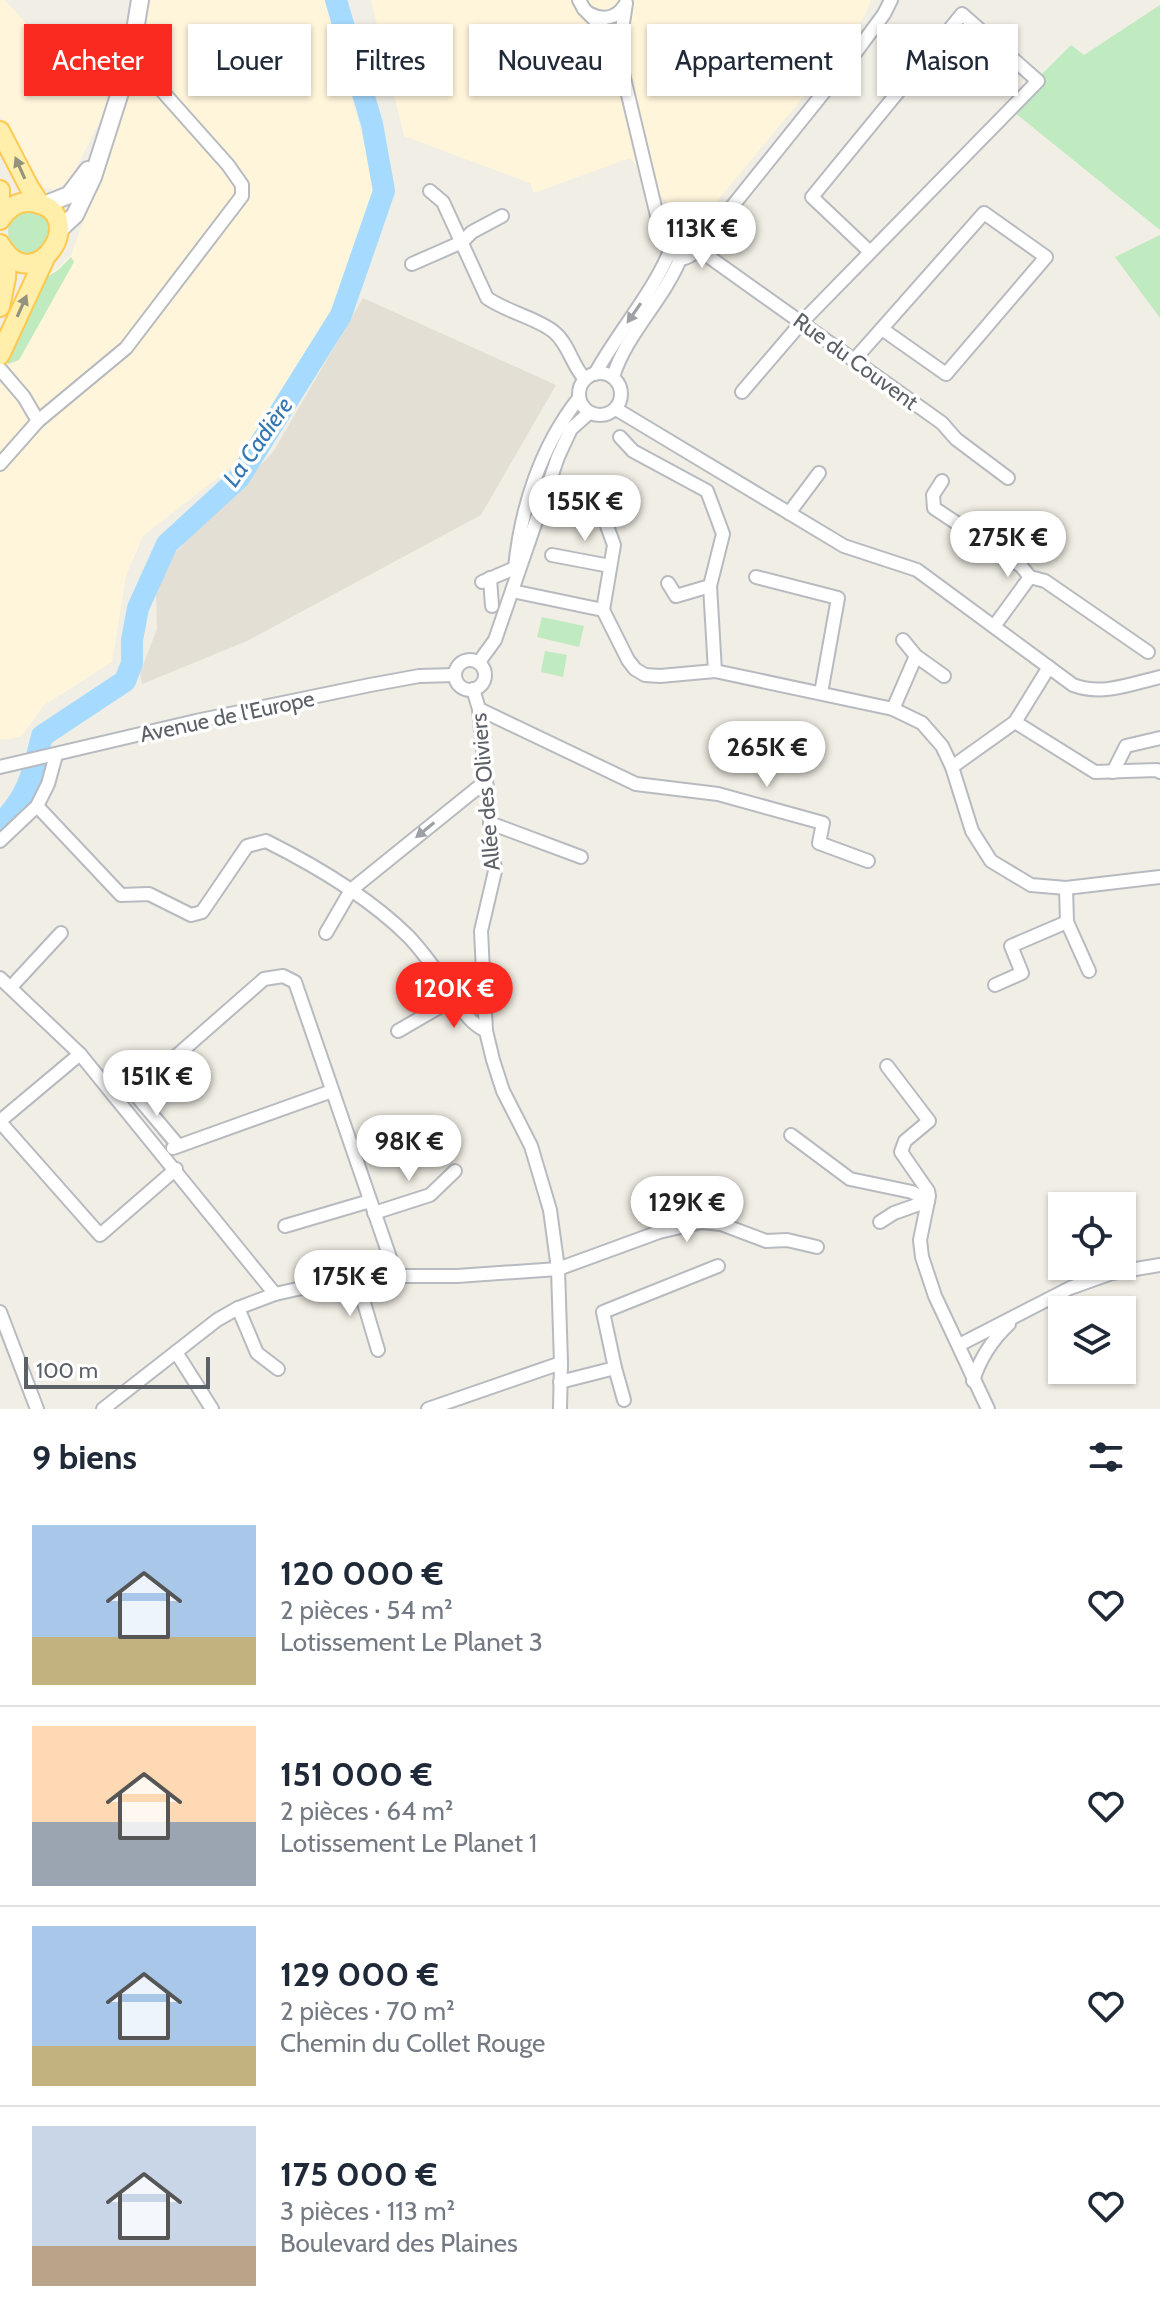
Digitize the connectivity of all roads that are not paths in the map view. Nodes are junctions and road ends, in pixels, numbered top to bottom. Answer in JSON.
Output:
{"nodes":[{"id":1,"x":140,"y":0,"type":"edge"},
{"id":2,"x":579,"y":0,"type":"edge"},
{"id":3,"x":891,"y":0,"type":"edge"},
{"id":4,"x":627,"y":2,"type":"edge"},
{"id":5,"x":590,"y":14,"type":"junction"},
{"id":6,"x":136,"y":24,"type":"edge"},
{"id":7,"x":600,"y":24,"type":"edge"},
{"id":8,"x":623,"y":24,"type":"edge"},
{"id":9,"x":118,"y":96,"type":"edge"},
{"id":10,"x":167,"y":96,"type":"edge"},
{"id":11,"x":628,"y":96,"type":"edge"},
{"id":12,"x":114,"y":109,"type":"junction"},
{"id":13,"x":0,"y":131,"type":"edge"},
{"id":14,"x":0,"y":190,"type":"edge"},
{"id":15,"x":430,"y":191,"type":"dead end"},
{"id":16,"x":42,"y":204,"type":"junction"},
{"id":17,"x":654,"y":204,"type":"junction"},
{"id":18,"x":0,"y":213,"type":"edge"},
{"id":19,"x":502,"y":216,"type":"dead end"},
{"id":20,"x":0,"y":220,"type":"edge"},
{"id":21,"x":718,"y":223,"type":"junction"},
{"id":22,"x":675,"y":224,"type":"junction"},
{"id":23,"x":695,"y":227,"type":"junction"},
{"id":24,"x":59,"y":230,"type":"junction"},
{"id":25,"x":666,"y":236,"type":"junction"},
{"id":26,"x":462,"y":242,"type":"junction"},
{"id":27,"x":699,"y":247,"type":"junction"},
{"id":28,"x":3,"y":249,"type":"edge"},
{"id":29,"x":869,"y":251,"type":"junction"},
{"id":30,"x":675,"y":254,"type":"junction"},
{"id":31,"x":45,"y":258,"type":"junction"},
{"id":32,"x":412,"y":264,"type":"dead end"},
{"id":33,"x":0,"y":307,"type":"edge"},
{"id":34,"x":802,"y":322,"type":"junction"},
{"id":35,"x":882,"y":329,"type":"junction"},
{"id":36,"x":0,"y":355,"type":"edge"},
{"id":37,"x":854,"y":360,"type":"junction"},
{"id":38,"x":0,"y":369,"type":"edge"},
{"id":39,"x":590,"y":376,"type":"junction"},
{"id":40,"x":613,"y":377,"type":"junction"},
{"id":41,"x":742,"y":392,"type":"dead end"},
{"id":42,"x":579,"y":398,"type":"junction"},
{"id":43,"x":616,"y":409,"type":"junction"},
{"id":44,"x":589,"y":413,"type":"junction"},
{"id":45,"x":38,"y":421,"type":"junction"},
{"id":46,"x":620,"y":437,"type":"dead end"},
{"id":47,"x":0,"y":464,"type":"edge"},
{"id":48,"x":819,"y":473,"type":"dead end"},
{"id":49,"x":1008,"y":478,"type":"dead end"},
{"id":50,"x":942,"y":481,"type":"dead end"},
{"id":51,"x":789,"y":513,"type":"junction"},
{"id":52,"x":603,"y":515,"type":"dead end"},
{"id":53,"x":552,"y":555,"type":"dead end"},
{"id":54,"x":610,"y":566,"type":"junction"},
{"id":55,"x":515,"y":568,"type":"junction"},
{"id":56,"x":756,"y":577,"type":"dead end"},
{"id":57,"x":1030,"y":577,"type":"junction"},
{"id":58,"x":668,"y":583,"type":"dead end"},
{"id":59,"x":710,"y":586,"type":"junction"},
{"id":60,"x":512,"y":591,"type":"junction"},
{"id":61,"x":506,"y":610,"type":"junction"},
{"id":62,"x":603,"y":610,"type":"junction"},
{"id":63,"x":995,"y":625,"type":"junction"},
{"id":64,"x":903,"y":640,"type":"dead end"},
{"id":65,"x":1148,"y":652,"type":"dead end"},
{"id":66,"x":916,"y":656,"type":"junction"},
{"id":67,"x":479,"y":662,"type":"junction"},
{"id":68,"x":1049,"y":667,"type":"junction"},
{"id":69,"x":715,"y":671,"type":"junction"},
{"id":70,"x":455,"y":675,"type":"junction"},
{"id":71,"x":944,"y":676,"type":"dead end"},
{"id":72,"x":1160,"y":677,"type":"edge"},
{"id":73,"x":473,"y":689,"type":"junction"},
{"id":74,"x":821,"y":693,"type":"junction"},
{"id":75,"x":479,"y":709,"type":"junction"},
{"id":76,"x":893,"y":709,"type":"junction"},
{"id":77,"x":1015,"y":722,"type":"junction"},
{"id":78,"x":1160,"y":738,"type":"edge"},
{"id":79,"x":52,"y":756,"type":"junction"},
{"id":80,"x":0,"y":767,"type":"edge"},
{"id":81,"x":952,"y":767,"type":"junction"},
{"id":82,"x":1113,"y":772,"type":"junction"},
{"id":83,"x":1160,"y":772,"type":"edge"},
{"id":84,"x":486,"y":781,"type":"junction"},
{"id":85,"x":37,"y":806,"type":"junction"},
{"id":86,"x":490,"y":823,"type":"junction"},
{"id":87,"x":0,"y":841,"type":"edge"},
{"id":88,"x":581,"y":857,"type":"dead end"},
{"id":89,"x":868,"y":861,"type":"dead end"},
{"id":90,"x":1160,"y":877,"type":"edge"},
{"id":91,"x":1066,"y":888,"type":"junction"},
{"id":92,"x":351,"y":890,"type":"junction"},
{"id":93,"x":1067,"y":922,"type":"junction"},
{"id":94,"x":61,"y":933,"type":"dead end"},
{"id":95,"x":326,"y":933,"type":"dead end"},
{"id":96,"x":1089,"y":971,"type":"dead end"},
{"id":97,"x":0,"y":978,"type":"edge"},
{"id":98,"x":995,"y":985,"type":"dead end"},
{"id":99,"x":11,"y":987,"type":"junction"},
{"id":100,"x":484,"y":997,"type":"junction"},
{"id":101,"x":455,"y":998,"type":"junction"},
{"id":102,"x":398,"y":1031,"type":"dead end"},
{"id":103,"x":486,"y":1031,"type":"junction"},
{"id":104,"x":80,"y":1054,"type":"junction"},
{"id":105,"x":887,"y":1066,"type":"dead end"},
{"id":106,"x":332,"y":1091,"type":"junction"},
{"id":107,"x":0,"y":1122,"type":"edge"},
{"id":108,"x":791,"y":1135,"type":"dead end"},
{"id":109,"x":177,"y":1144,"type":"junction"},
{"id":110,"x":163,"y":1154,"type":"junction"},
{"id":111,"x":176,"y":1169,"type":"junction"},
{"id":112,"x":455,"y":1171,"type":"dead end"},
{"id":113,"x":928,"y":1201,"type":"junction"},
{"id":114,"x":372,"y":1207,"type":"junction"},
{"id":115,"x":880,"y":1222,"type":"dead end"},
{"id":116,"x":285,"y":1226,"type":"dead end"},
{"id":117,"x":817,"y":1247,"type":"dead end"},
{"id":118,"x":1160,"y":1265,"type":"edge"},
{"id":119,"x":718,"y":1266,"type":"dead end"},
{"id":120,"x":558,"y":1269,"type":"junction"},
{"id":121,"x":396,"y":1275,"type":"junction"},
{"id":122,"x":356,"y":1276,"type":"junction"},
{"id":123,"x":275,"y":1294,"type":"junction"},
{"id":124,"x":238,"y":1308,"type":"junction"},
{"id":125,"x":0,"y":1312,"type":"edge"},
{"id":126,"x":1016,"y":1317,"type":"junction"},
{"id":127,"x":959,"y":1345,"type":"junction"},
{"id":128,"x":378,"y":1350,"type":"dead end"},
{"id":129,"x":176,"y":1352,"type":"junction"},
{"id":130,"x":615,"y":1368,"type":"junction"},
{"id":131,"x":278,"y":1369,"type":"dead end"},
{"id":132,"x":561,"y":1372,"type":"junction"},
{"id":133,"x":973,"y":1381,"type":"junction"},
{"id":134,"x":624,"y":1400,"type":"dead end"},
{"id":135,"x":37,"y":1409,"type":"edge"},
{"id":136,"x":103,"y":1409,"type":"edge"},
{"id":137,"x":212,"y":1409,"type":"edge"},
{"id":138,"x":428,"y":1409,"type":"edge"},
{"id":139,"x":452,"y":1409,"type":"edge"},
{"id":140,"x":560,"y":1409,"type":"edge"},
{"id":141,"x":988,"y":1409,"type":"edge"}],
"edges":[{"from":1,"to":6,"type":"main road"},
{"from":2,"to":5,"type":"street"},
{"from":3,"to":21,"type":"street"},
{"from":4,"to":5,"type":"street"},
{"from":4,"to":8,"type":"street"},
{"from":5,"to":7,"type":"street"},
{"from":9,"to":12,"type":"main road"},
{"from":10,"to":45,"type":"street"},
{"from":11,"to":17,"type":"street"},
{"from":12,"to":16,"type":"main road"},
{"from":12,"to":24,"type":"main road"},
{"from":16,"to":13,"type":"main road","one_way":true},
{"from":14,"to":18,"type":"main road"},
{"from":15,"to":26,"type":"street"},
{"from":16,"to":20,"type":"main road"},
{"from":16,"to":24,"type":"main road"},
{"from":17,"to":22,"type":"street"},
{"from":17,"to":25,"type":"street"},
{"from":19,"to":26,"type":"street"},
{"from":21,"to":23,"type":"street"},
{"from":21,"to":27,"type":"street"},
{"from":22,"to":23,"type":"street"},
{"from":22,"to":25,"type":"street"},
{"from":23,"to":27,"type":"street"},
{"from":24,"to":31,"type":"main road"},
{"from":25,"to":30,"type":"street"},
{"from":26,"to":32,"type":"street"},
{"from":26,"to":39,"type":"street"},
{"from":27,"to":30,"type":"street"},
{"from":27,"to":34,"type":"street","name":"Rue du Couvent"},
{"from":28,"to":31,"type":"main road"},
{"from":28,"to":33,"type":"main road"},
{"from":29,"to":29,"type":"street"},
{"from":29,"to":34,"type":"street"},
{"from":30,"to":39,"type":"street","one_way":true},
{"from":30,"to":40,"type":"street"},
{"from":36,"to":31,"type":"main road","one_way":true},
{"from":34,"to":37,"type":"street","name":"Rue du Couvent"},
{"from":34,"to":41,"type":"street"},
{"from":35,"to":35,"type":"street"},
{"from":35,"to":37,"type":"street"},
{"from":37,"to":49,"type":"street","name":"Rue du Couvent"},
{"from":38,"to":45,"type":"street"},
{"from":39,"to":40,"type":"street"},
{"from":39,"to":42,"type":"street"},
{"from":40,"to":43,"type":"street"},
{"from":42,"to":44,"type":"street"},
{"from":42,"to":55,"type":"street"},
{"from":43,"to":44,"type":"street"},
{"from":43,"to":51,"type":"street"},
{"from":44,"to":60,"type":"street"},
{"from":45,"to":47,"type":"street"},
{"from":46,"to":59,"type":"street"},
{"from":48,"to":51,"type":"street"},
{"from":50,"to":57,"type":"street"},
{"from":51,"to":63,"type":"street"},
{"from":52,"to":54,"type":"street"},
{"from":53,"to":54,"type":"street"},
{"from":54,"to":62,"type":"street"},
{"from":55,"to":60,"type":"street"},
{"from":55,"to":61,"type":"street"},
{"from":56,"to":74,"type":"street"},
{"from":57,"to":63,"type":"street"},
{"from":57,"to":65,"type":"street"},
{"from":58,"to":59,"type":"street"},
{"from":59,"to":69,"type":"street"},
{"from":60,"to":61,"type":"street"},
{"from":60,"to":62,"type":"street"},
{"from":61,"to":67,"type":"street"},
{"from":62,"to":69,"type":"street"},
{"from":63,"to":68,"type":"street"},
{"from":64,"to":66,"type":"street"},
{"from":66,"to":71,"type":"street"},
{"from":66,"to":76,"type":"street"},
{"from":67,"to":70,"type":"street"},
{"from":67,"to":73,"type":"street"},
{"from":68,"to":72,"type":"street"},
{"from":68,"to":77,"type":"street"},
{"from":69,"to":74,"type":"street"},
{"from":70,"to":73,"type":"street"},
{"from":70,"to":79,"type":"street","name":"Avenue de l'Europe"},
{"from":73,"to":75,"type":"street","name":"Allée des Oliviers"},
{"from":74,"to":76,"type":"street"},
{"from":75,"to":84,"type":"street","name":"Allée des Oliviers"},
{"from":75,"to":89,"type":"street"},
{"from":76,"to":81,"type":"street"},
{"from":77,"to":81,"type":"street"},
{"from":77,"to":82,"type":"street"},
{"from":78,"to":82,"type":"street"},
{"from":79,"to":80,"type":"street","name":"Avenue de l'Europe"},
{"from":79,"to":85,"type":"street"},
{"from":81,"to":91,"type":"street"},
{"from":82,"to":83,"type":"street"},
{"from":84,"to":86,"type":"street","name":"Allée des Oliviers"},
{"from":84,"to":92,"type":"street","one_way":true},
{"from":85,"to":87,"type":"street"},
{"from":85,"to":92,"type":"street"},
{"from":86,"to":88,"type":"street"},
{"from":86,"to":100,"type":"street","name":"Allée des Oliviers"},
{"from":90,"to":91,"type":"street"},
{"from":91,"to":93,"type":"street"},
{"from":92,"to":95,"type":"street"},
{"from":92,"to":101,"type":"street"},
{"from":93,"to":96,"type":"street"},
{"from":93,"to":98,"type":"street"},
{"from":94,"to":99,"type":"street"},
{"from":97,"to":99,"type":"street"},
{"from":99,"to":104,"type":"street"},
{"from":100,"to":101,"type":"street"},
{"from":100,"to":103,"type":"street","name":"Allée des Oliviers"},
{"from":101,"to":102,"type":"street"},
{"from":101,"to":103,"type":"street"},
{"from":103,"to":120,"type":"street","name":"Allée des Oliviers"},
{"from":104,"to":107,"type":"street"},
{"from":104,"to":110,"type":"street"},
{"from":105,"to":113,"type":"street"},
{"from":106,"to":109,"type":"street"},
{"from":106,"to":109,"type":"street"},
{"from":106,"to":114,"type":"street"},
{"from":107,"to":111,"type":"street"},
{"from":108,"to":113,"type":"street"},
{"from":109,"to":110,"type":"street"},
{"from":110,"to":111,"type":"street"},
{"from":111,"to":123,"type":"street"},
{"from":112,"to":114,"type":"street"},
{"from":113,"to":115,"type":"street"},
{"from":113,"to":127,"type":"street"},
{"from":114,"to":116,"type":"street"},
{"from":114,"to":121,"type":"street"},
{"from":117,"to":120,"type":"street"},
{"from":118,"to":126,"type":"street"},
{"from":119,"to":130,"type":"street"},
{"from":120,"to":121,"type":"street"},
{"from":120,"to":132,"type":"street","name":"Allée des Oliviers"},
{"from":121,"to":122,"type":"street"},
{"from":122,"to":123,"type":"street"},
{"from":122,"to":128,"type":"street"},
{"from":123,"to":124,"type":"street"},
{"from":124,"to":129,"type":"street"},
{"from":124,"to":131,"type":"street"},
{"from":125,"to":135,"type":"street"},
{"from":126,"to":127,"type":"street"},
{"from":126,"to":133,"type":"street"},
{"from":127,"to":133,"type":"street"},
{"from":129,"to":136,"type":"street"},
{"from":129,"to":137,"type":"street"},
{"from":130,"to":132,"type":"street"},
{"from":130,"to":134,"type":"street"},
{"from":132,"to":138,"type":"street"},
{"from":132,"to":139,"type":"street"},
{"from":132,"to":140,"type":"street","name":"Allée des Oliviers"},
{"from":133,"to":141,"type":"street"}]}
